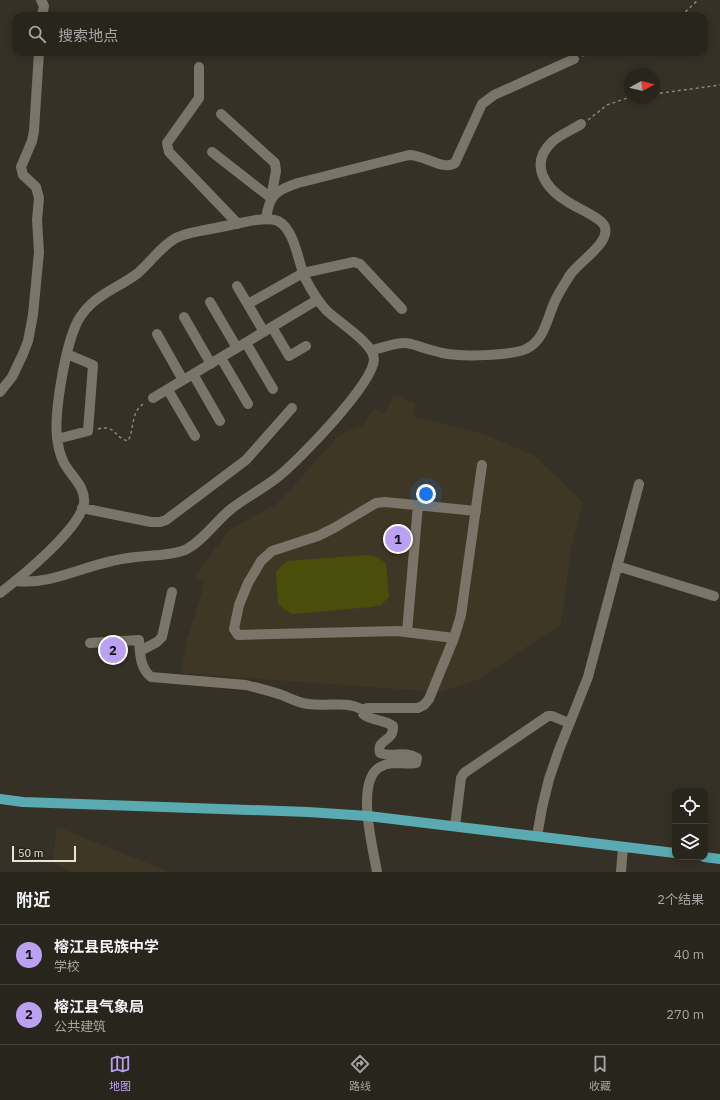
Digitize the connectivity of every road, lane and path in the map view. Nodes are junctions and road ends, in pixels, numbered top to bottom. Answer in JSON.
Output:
{"nodes":[{"id":1,"x":41,"y":0,"type":"edge"},
{"id":2,"x":698,"y":0,"type":"edge"},
{"id":3,"x":43,"y":12,"type":"edge"},
{"id":4,"x":685,"y":12,"type":"edge"},
{"id":5,"x":39,"y":56,"type":"edge"},
{"id":6,"x":583,"y":56,"type":"edge"},
{"id":7,"x":574,"y":59,"type":"joint"},
{"id":8,"x":199,"y":67,"type":"dead end"},
{"id":9,"x":720,"y":85,"type":"edge"},
{"id":10,"x":660,"y":93,"type":"edge"},
{"id":11,"x":624,"y":99,"type":"edge"},
{"id":12,"x":221,"y":114,"type":"dead end"},
{"id":13,"x":581,"y":124,"type":"joint"},
{"id":14,"x":212,"y":152,"type":"dead end"},
{"id":15,"x":271,"y":198,"type":"junction"},
{"id":16,"x":266,"y":219,"type":"junction"},
{"id":17,"x":238,"y":224,"type":"junction"},
{"id":18,"x":303,"y":273,"type":"junction"},
{"id":19,"x":237,"y":286,"type":"dead end"},
{"id":20,"x":317,"y":300,"type":"junction"},
{"id":21,"x":210,"y":302,"type":"dead end"},
{"id":22,"x":248,"y":304,"type":"junction"},
{"id":23,"x":402,"y":309,"type":"dead end"},
{"id":24,"x":184,"y":317,"type":"dead end"},
{"id":25,"x":268,"y":330,"type":"junction"},
{"id":26,"x":157,"y":334,"type":"dead end"},
{"id":27,"x":246,"y":343,"type":"junction"},
{"id":28,"x":306,"y":346,"type":"dead end"},
{"id":29,"x":237,"y":348,"type":"junction"},
{"id":30,"x":372,"y":350,"type":"junction"},
{"id":31,"x":67,"y":354,"type":"junction"},
{"id":32,"x":221,"y":358,"type":"junction"},
{"id":33,"x":211,"y":364,"type":"junction"},
{"id":34,"x":193,"y":374,"type":"junction"},
{"id":35,"x":184,"y":380,"type":"junction"},
{"id":36,"x":273,"y":389,"type":"dead end"},
{"id":37,"x":168,"y":390,"type":"junction"},
{"id":38,"x":0,"y":392,"type":"edge"},
{"id":39,"x":153,"y":398,"type":"joint"},
{"id":40,"x":248,"y":404,"type":"dead end"},
{"id":41,"x":292,"y":408,"type":"dead end"},
{"id":42,"x":220,"y":421,"type":"dead end"},
{"id":43,"x":88,"y":431,"type":"junction"},
{"id":44,"x":195,"y":436,"type":"dead end"},
{"id":45,"x":57,"y":439,"type":"junction"},
{"id":46,"x":482,"y":465,"type":"dead end"},
{"id":47,"x":639,"y":484,"type":"dead end"},
{"id":48,"x":418,"y":506,"type":"junction"},
{"id":49,"x":82,"y":508,"type":"junction"},
{"id":50,"x":476,"y":511,"type":"junction"},
{"id":51,"x":617,"y":566,"type":"junction"},
{"id":52,"x":15,"y":581,"type":"junction"},
{"id":53,"x":172,"y":592,"type":"dead end"},
{"id":54,"x":0,"y":593,"type":"edge"},
{"id":55,"x":714,"y":596,"type":"dead end"},
{"id":56,"x":407,"y":632,"type":"junction"},
{"id":57,"x":454,"y":638,"type":"junction"},
{"id":58,"x":90,"y":643,"type":"dead end"},
{"id":59,"x":140,"y":651,"type":"junction"},
{"id":60,"x":363,"y":710,"type":"junction"},
{"id":61,"x":569,"y":723,"type":"junction"},
{"id":62,"x":0,"y":799,"type":"edge"},
{"id":63,"x":368,"y":816,"type":"junction"},
{"id":64,"x":455,"y":826,"type":"junction"},
{"id":65,"x":537,"y":836,"type":"junction"},
{"id":66,"x":623,"y":847,"type":"junction"},
{"id":67,"x":672,"y":853,"type":"edge"},
{"id":68,"x":708,"y":858,"type":"edge"},
{"id":69,"x":720,"y":859,"type":"edge"},
{"id":70,"x":377,"y":872,"type":"edge"},
{"id":71,"x":621,"y":872,"type":"edge"}],
"edges":[{"from":1,"to":3,"type":"street"},
{"from":2,"to":4,"type":"path"},
{"from":5,"to":38,"type":"street"},
{"from":6,"to":7,"type":"path"},
{"from":7,"to":15,"type":"street"},
{"from":8,"to":17,"type":"street"},
{"from":9,"to":10,"type":"path"},
{"from":11,"to":13,"type":"path"},
{"from":12,"to":15,"type":"street"},
{"from":13,"to":30,"type":"street"},
{"from":14,"to":15,"type":"street"},
{"from":15,"to":16,"type":"street"},
{"from":16,"to":17,"type":"street"},
{"from":16,"to":18,"type":"street"},
{"from":17,"to":31,"type":"street"},
{"from":18,"to":20,"type":"street"},
{"from":18,"to":22,"type":"street"},
{"from":18,"to":23,"type":"street"},
{"from":19,"to":22,"type":"street"},
{"from":20,"to":25,"type":"street"},
{"from":20,"to":30,"type":"street"},
{"from":21,"to":29,"type":"street"},
{"from":22,"to":25,"type":"street"},
{"from":24,"to":33,"type":"street"},
{"from":25,"to":27,"type":"street"},
{"from":25,"to":28,"type":"street"},
{"from":26,"to":35,"type":"street"},
{"from":27,"to":29,"type":"street"},
{"from":27,"to":36,"type":"street"},
{"from":29,"to":32,"type":"street"},
{"from":30,"to":52,"type":"street"},
{"from":31,"to":43,"type":"street"},
{"from":31,"to":45,"type":"street"},
{"from":32,"to":33,"type":"street"},
{"from":32,"to":40,"type":"street"},
{"from":33,"to":34,"type":"street"},
{"from":34,"to":35,"type":"street"},
{"from":34,"to":42,"type":"street"},
{"from":35,"to":37,"type":"street"},
{"from":37,"to":39,"type":"street"},
{"from":37,"to":44,"type":"street"},
{"from":39,"to":43,"type":"path"},
{"from":41,"to":49,"type":"street"},
{"from":43,"to":45,"type":"street"},
{"from":45,"to":49,"type":"street"},
{"from":46,"to":50,"type":"street"},
{"from":47,"to":51,"type":"street"},
{"from":48,"to":50,"type":"street"},
{"from":48,"to":56,"type":"street"},
{"from":48,"to":56,"type":"street"},
{"from":49,"to":52,"type":"street"},
{"from":50,"to":57,"type":"street"},
{"from":51,"to":55,"type":"street"},
{"from":51,"to":61,"type":"street"},
{"from":52,"to":54,"type":"street"},
{"from":53,"to":59,"type":"street"},
{"from":56,"to":57,"type":"street"},
{"from":57,"to":60,"type":"street"},
{"from":58,"to":59,"type":"street"},
{"from":59,"to":60,"type":"street"},
{"from":60,"to":63,"type":"street"},
{"from":61,"to":64,"type":"street"},
{"from":61,"to":65,"type":"street"},
{"from":62,"to":63,"type":"main road"},
{"from":63,"to":64,"type":"main road"},
{"from":63,"to":70,"type":"street"},
{"from":64,"to":65,"type":"main road"},
{"from":65,"to":66,"type":"main road"},
{"from":66,"to":67,"type":"main road"},
{"from":66,"to":71,"type":"street"},
{"from":68,"to":69,"type":"main road"}]}
